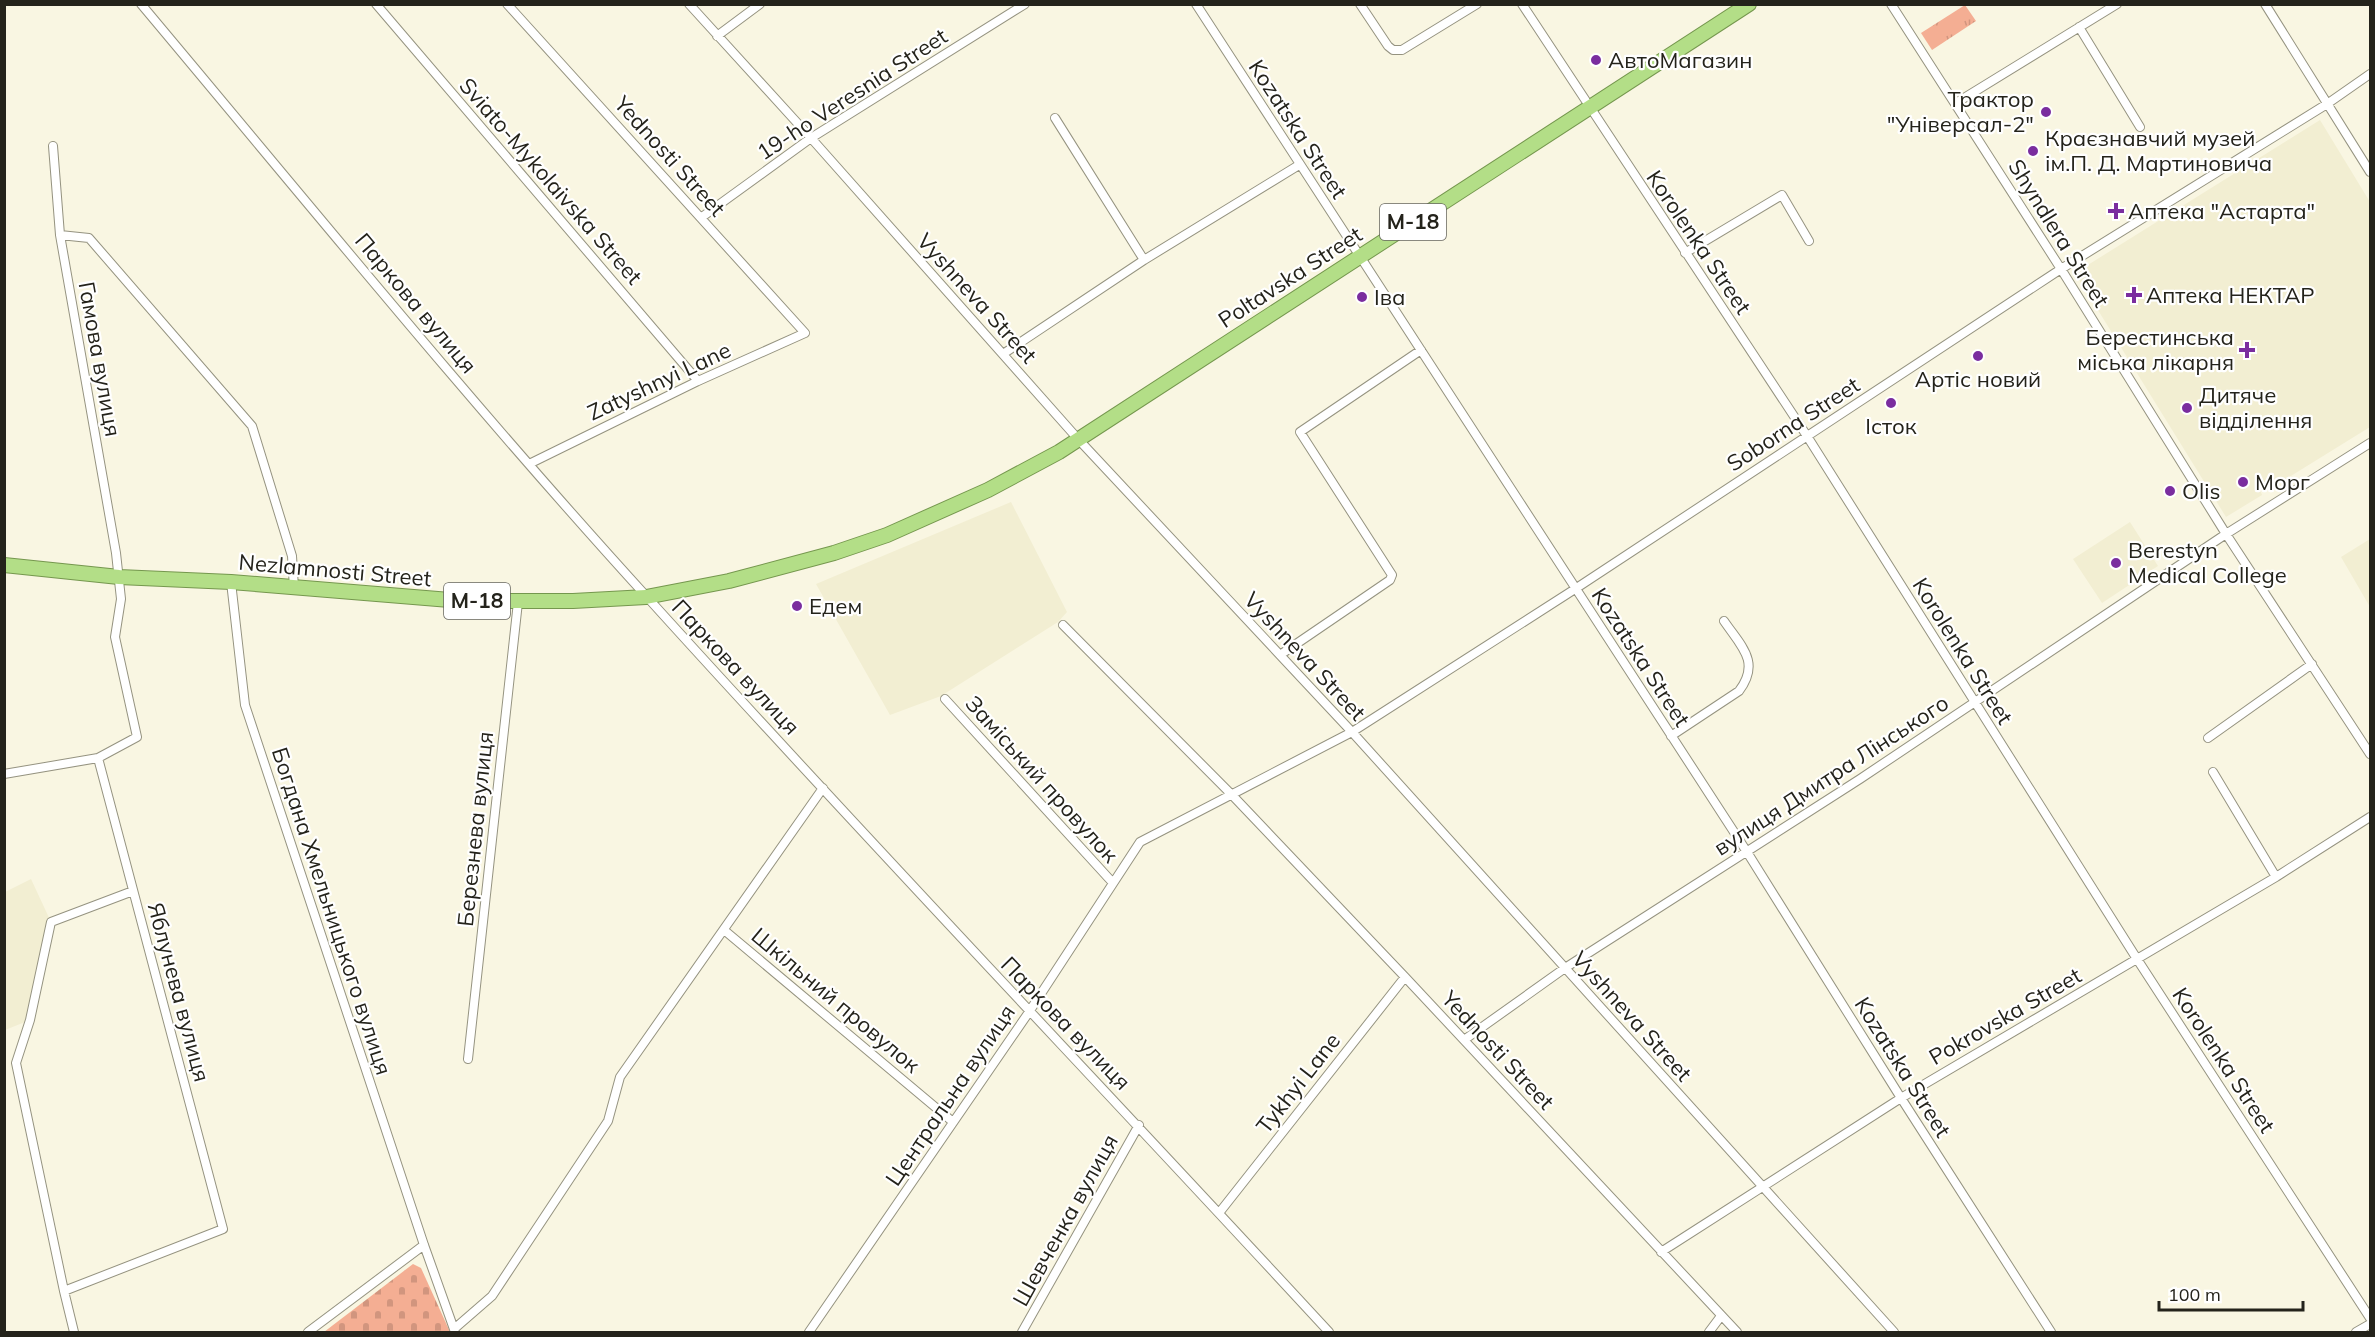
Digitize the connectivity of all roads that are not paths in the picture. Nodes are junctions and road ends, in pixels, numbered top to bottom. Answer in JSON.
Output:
{"nodes":[{"id":1,"x":141,"y":4,"type":"edge"},
{"id":2,"x":376,"y":4,"type":"edge"},
{"id":3,"x":507,"y":4,"type":"edge"},
{"id":4,"x":688,"y":4,"type":"edge"},
{"id":5,"x":760,"y":4,"type":"edge"},
{"id":6,"x":1024,"y":4,"type":"edge"},
{"id":7,"x":1196,"y":4,"type":"edge"},
{"id":8,"x":1360,"y":4,"type":"edge"},
{"id":9,"x":1477,"y":4,"type":"edge"},
{"id":10,"x":1522,"y":4,"type":"edge"},
{"id":11,"x":1749,"y":4,"type":"edge"},
{"id":12,"x":1891,"y":4,"type":"edge"},
{"id":13,"x":2117,"y":4,"type":"edge"},
{"id":14,"x":2265,"y":4,"type":"edge"},
{"id":15,"x":2079,"y":27,"type":"junction"},
{"id":16,"x":717,"y":36,"type":"junction"},
{"id":17,"x":2370,"y":74,"type":"edge"},
{"id":18,"x":1956,"y":103,"type":"junction"},
{"id":19,"x":2327,"y":104,"type":"junction"},
{"id":20,"x":1590,"y":106,"type":"junction"},
{"id":21,"x":1055,"y":118,"type":"dead end"},
{"id":22,"x":2140,"y":127,"type":"dead end"},
{"id":23,"x":811,"y":138,"type":"junction"},
{"id":24,"x":53,"y":146,"type":"dead end"},
{"id":25,"x":1299,"y":165,"type":"junction"},
{"id":26,"x":2370,"y":172,"type":"edge"},
{"id":27,"x":702,"y":217,"type":"junction"},
{"id":28,"x":60,"y":235,"type":"junction"},
{"id":29,"x":1809,"y":241,"type":"dead end"},
{"id":30,"x":1685,"y":253,"type":"junction"},
{"id":31,"x":1360,"y":257,"type":"junction"},
{"id":32,"x":1144,"y":260,"type":"junction"},
{"id":33,"x":2061,"y":268,"type":"junction"},
{"id":34,"x":805,"y":333,"type":"joint"},
{"id":35,"x":1421,"y":350,"type":"junction"},
{"id":36,"x":1003,"y":354,"type":"junction"},
{"id":37,"x":698,"y":381,"type":"junction"},
{"id":38,"x":1807,"y":436,"type":"junction"},
{"id":39,"x":1078,"y":440,"type":"junction"},
{"id":40,"x":2370,"y":443,"type":"edge"},
{"id":41,"x":529,"y":464,"type":"junction"},
{"id":42,"x":938,"y":514,"type":"joint"},
{"id":43,"x":2226,"y":534,"type":"junction"},
{"id":44,"x":4,"y":565,"type":"edge"},
{"id":45,"x":119,"y":577,"type":"junction"},
{"id":46,"x":231,"y":582,"type":"junction"},
{"id":47,"x":294,"y":588,"type":"junction"},
{"id":48,"x":1575,"y":589,"type":"junction"},
{"id":49,"x":646,"y":597,"type":"junction"},
{"id":50,"x":518,"y":602,"type":"junction"},
{"id":51,"x":1724,"y":621,"type":"dead end"},
{"id":52,"x":1063,"y":625,"type":"dead end"},
{"id":53,"x":1280,"y":655,"type":"junction"},
{"id":54,"x":2312,"y":664,"type":"junction"},
{"id":55,"x":945,"y":699,"type":"dead end"},
{"id":56,"x":1974,"y":703,"type":"junction"},
{"id":57,"x":1352,"y":732,"type":"junction"},
{"id":58,"x":1671,"y":736,"type":"junction"},
{"id":59,"x":2208,"y":738,"type":"dead end"},
{"id":60,"x":2370,"y":754,"type":"edge"},
{"id":61,"x":98,"y":758,"type":"junction"},
{"id":62,"x":2212,"y":772,"type":"dead end"},
{"id":63,"x":4,"y":774,"type":"edge"},
{"id":64,"x":823,"y":788,"type":"junction"},
{"id":65,"x":1231,"y":793,"type":"junction"},
{"id":66,"x":2370,"y":817,"type":"edge"},
{"id":67,"x":1747,"y":852,"type":"junction"},
{"id":68,"x":2276,"y":877,"type":"junction"},
{"id":69,"x":1113,"y":883,"type":"junction"},
{"id":70,"x":133,"y":891,"type":"junction"},
{"id":71,"x":724,"y":930,"type":"junction"},
{"id":72,"x":2137,"y":959,"type":"junction"},
{"id":73,"x":1565,"y":968,"type":"junction"},
{"id":74,"x":1405,"y":976,"type":"junction"},
{"id":75,"x":1029,"y":1012,"type":"junction"},
{"id":76,"x":1464,"y":1040,"type":"junction"},
{"id":77,"x":468,"y":1059,"type":"dead end"},
{"id":78,"x":1901,"y":1098,"type":"junction"},
{"id":79,"x":954,"y":1122,"type":"junction"},
{"id":80,"x":1139,"y":1125,"type":"junction"},
{"id":81,"x":1762,"y":1187,"type":"junction"},
{"id":82,"x":1219,"y":1213,"type":"junction"},
{"id":83,"x":423,"y":1245,"type":"junction"},
{"id":84,"x":1661,"y":1252,"type":"junction"},
{"id":85,"x":64,"y":1291,"type":"junction"},
{"id":86,"x":1721,"y":1316,"type":"junction"},
{"id":87,"x":2370,"y":1317,"type":"edge"},
{"id":88,"x":2370,"y":1324,"type":"edge"},
{"id":89,"x":454,"y":1331,"type":"edge"},
{"id":90,"x":74,"y":1332,"type":"edge"},
{"id":91,"x":308,"y":1332,"type":"edge"},
{"id":92,"x":809,"y":1332,"type":"edge"},
{"id":93,"x":1022,"y":1332,"type":"edge"},
{"id":94,"x":1329,"y":1332,"type":"edge"},
{"id":95,"x":1709,"y":1332,"type":"edge"},
{"id":96,"x":1737,"y":1332,"type":"edge"},
{"id":97,"x":1894,"y":1332,"type":"edge"},
{"id":98,"x":2051,"y":1332,"type":"edge"},
{"id":99,"x":2356,"y":1332,"type":"edge"}],
"edges":[{"from":1,"to":41,"type":"street","name":"Паркова вулиця"},
{"from":2,"to":37,"type":"street","name":"Sviato-Mykolaivska Street"},
{"from":3,"to":27,"type":"street","name":"Yednosti Street"},
{"from":4,"to":16,"type":"street","name":"Vyshneva Street"},
{"from":5,"to":16,"type":"street"},
{"from":6,"to":23,"type":"street","name":"19-ho Veresnia Street"},
{"from":7,"to":25,"type":"street","name":"Kozatska Street"},
{"from":8,"to":9,"type":"street"},
{"from":10,"to":20,"type":"street","name":"Korolenka Street"},
{"from":11,"to":20,"type":"highway","name":"Poltavska Street","number":"М-18"},
{"from":12,"to":18,"type":"street","name":"Shyndlera Street"},
{"from":13,"to":15,"type":"street"},
{"from":14,"to":19,"type":"street"},
{"from":15,"to":18,"type":"street"},
{"from":15,"to":22,"type":"street"},
{"from":16,"to":23,"type":"street","name":"Vyshneva Street"},
{"from":17,"to":19,"type":"street","name":"Soborna Street"},
{"from":18,"to":33,"type":"street","name":"Shyndlera Street"},
{"from":19,"to":26,"type":"street"},
{"from":19,"to":33,"type":"street","name":"Soborna Street"},
{"from":20,"to":30,"type":"street","name":"Korolenka Street"},
{"from":20,"to":31,"type":"highway","name":"Poltavska Street","number":"М-18"},
{"from":21,"to":32,"type":"street"},
{"from":23,"to":27,"type":"street","name":"19-ho Veresnia Street"},
{"from":23,"to":36,"type":"street","name":"Vyshneva Street"},
{"from":24,"to":28,"type":"street","name":"Гамова вулиця"},
{"from":25,"to":31,"type":"street","name":"Kozatska Street"},
{"from":25,"to":32,"type":"street"},
{"from":27,"to":34,"type":"street","name":"Yednosti Street"},
{"from":28,"to":45,"type":"street","name":"Гамова вулиця"},
{"from":28,"to":47,"type":"street"},
{"from":29,"to":30,"type":"street"},
{"from":30,"to":38,"type":"street","name":"Korolenka Street"},
{"from":31,"to":35,"type":"street","name":"Kozatska Street"},
{"from":31,"to":39,"type":"highway","name":"Poltavska Street","number":"М-18"},
{"from":32,"to":36,"type":"street"},
{"from":33,"to":38,"type":"street","name":"Soborna Street"},
{"from":33,"to":43,"type":"street","name":"Shyndlera Street"},
{"from":34,"to":37,"type":"street","name":"Zatyshnyi Lane"},
{"from":35,"to":48,"type":"street","name":"Kozatska Street"},
{"from":35,"to":53,"type":"street"},
{"from":36,"to":39,"type":"street","name":"Vyshneva Street"},
{"from":37,"to":41,"type":"street","name":"Zatyshnyi Lane"},
{"from":38,"to":48,"type":"street","name":"Soborna Street"},
{"from":38,"to":56,"type":"street","name":"Korolenka Street"},
{"from":39,"to":42,"type":"highway","name":"Poltavska Street","number":"М-18"},
{"from":39,"to":53,"type":"street","name":"Vyshneva Street"},
{"from":40,"to":43,"type":"street","name":"вулиця Дмитра Лінського"},
{"from":41,"to":49,"type":"street","name":"Паркова вулиця"},
{"from":42,"to":49,"type":"highway","name":"Nezlamnosti Street","number":"М-18"},
{"from":43,"to":54,"type":"street","name":"Shyndlera Street"},
{"from":43,"to":56,"type":"street","name":"вулиця Дмитра Лінського"},
{"from":44,"to":45,"type":"highway","name":"Nezlamnosti Street","number":"М-18"},
{"from":45,"to":46,"type":"highway","name":"Nezlamnosti Street","number":"М-18"},
{"from":45,"to":61,"type":"street"},
{"from":46,"to":47,"type":"highway","name":"Nezlamnosti Street","number":"М-18"},
{"from":46,"to":83,"type":"street","name":"Богдана Хмельницького вулиця"},
{"from":47,"to":50,"type":"highway","name":"Nezlamnosti Street","number":"М-18"},
{"from":48,"to":57,"type":"street","name":"Soborna Street"},
{"from":48,"to":58,"type":"street","name":"Kozatska Street"},
{"from":49,"to":50,"type":"highway","name":"Nezlamnosti Street","number":"М-18"},
{"from":49,"to":64,"type":"street","name":"Паркова вулиця"},
{"from":50,"to":77,"type":"street","name":"Березнева вулиця"},
{"from":51,"to":58,"type":"street"},
{"from":52,"to":65,"type":"street","name":"Yednosti Street"},
{"from":53,"to":57,"type":"street","name":"Vyshneva Street"},
{"from":54,"to":59,"type":"street"},
{"from":54,"to":60,"type":"street","name":"Shyndlera Street"},
{"from":55,"to":69,"type":"street","name":"Заміський провулок"},
{"from":56,"to":67,"type":"street","name":"вулиця Дмитра Лінського"},
{"from":56,"to":72,"type":"street","name":"Korolenka Street"},
{"from":57,"to":65,"type":"street","name":"Soborna Street"},
{"from":57,"to":73,"type":"street","name":"Vyshneva Street"},
{"from":58,"to":67,"type":"street","name":"Kozatska Street"},
{"from":61,"to":63,"type":"street"},
{"from":61,"to":70,"type":"street","name":"Яблунева вулиця"},
{"from":62,"to":68,"type":"street"},
{"from":64,"to":71,"type":"street"},
{"from":64,"to":75,"type":"street","name":"Паркова вулиця"},
{"from":65,"to":69,"type":"street","name":"Центральна вулиця"},
{"from":65,"to":74,"type":"street","name":"Yednosti Street"},
{"from":66,"to":68,"type":"street","name":"Pokrovska Street"},
{"from":67,"to":73,"type":"street","name":"вулиця Дмитра Лінського"},
{"from":67,"to":78,"type":"street","name":"Kozatska Street"},
{"from":68,"to":72,"type":"street","name":"Pokrovska Street"},
{"from":69,"to":75,"type":"street","name":"Центральна вулиця"},
{"from":70,"to":85,"type":"street"},
{"from":70,"to":85,"type":"street","name":"Яблунева вулиця"},
{"from":71,"to":79,"type":"street","name":"Шкільний провулок"},
{"from":71,"to":89,"type":"street"},
{"from":72,"to":78,"type":"street","name":"Pokrovska Street"},
{"from":72,"to":87,"type":"street","name":"Korolenka Street"},
{"from":73,"to":76,"type":"street","name":"вулиця Дмитра Лінського"},
{"from":73,"to":81,"type":"street","name":"Vyshneva Street"},
{"from":74,"to":76,"type":"street","name":"Yednosti Street"},
{"from":74,"to":82,"type":"street","name":"Tykhyi Lane"},
{"from":75,"to":79,"type":"street","name":"Центральна вулиця"},
{"from":75,"to":80,"type":"street","name":"Паркова вулиця"},
{"from":76,"to":84,"type":"street","name":"Yednosti Street"},
{"from":78,"to":81,"type":"street","name":"Pokrovska Street"},
{"from":78,"to":98,"type":"street","name":"Kozatska Street"},
{"from":79,"to":92,"type":"street","name":"Центральна вулиця"},
{"from":80,"to":82,"type":"street","name":"Паркова вулиця"},
{"from":80,"to":93,"type":"street","name":"Шевченка вулиця"},
{"from":81,"to":84,"type":"street","name":"Pokrovska Street"},
{"from":81,"to":97,"type":"street","name":"Vyshneva Street"},
{"from":82,"to":94,"type":"street","name":"Паркова вулиця"},
{"from":83,"to":89,"type":"street","name":"Богдана Хмельницького вулиця"},
{"from":83,"to":91,"type":"street"},
{"from":84,"to":86,"type":"street","name":"Yednosti Street"},
{"from":85,"to":90,"type":"street"},
{"from":86,"to":95,"type":"street"},
{"from":86,"to":96,"type":"street","name":"Yednosti Street"},
{"from":88,"to":99,"type":"street"}]}
